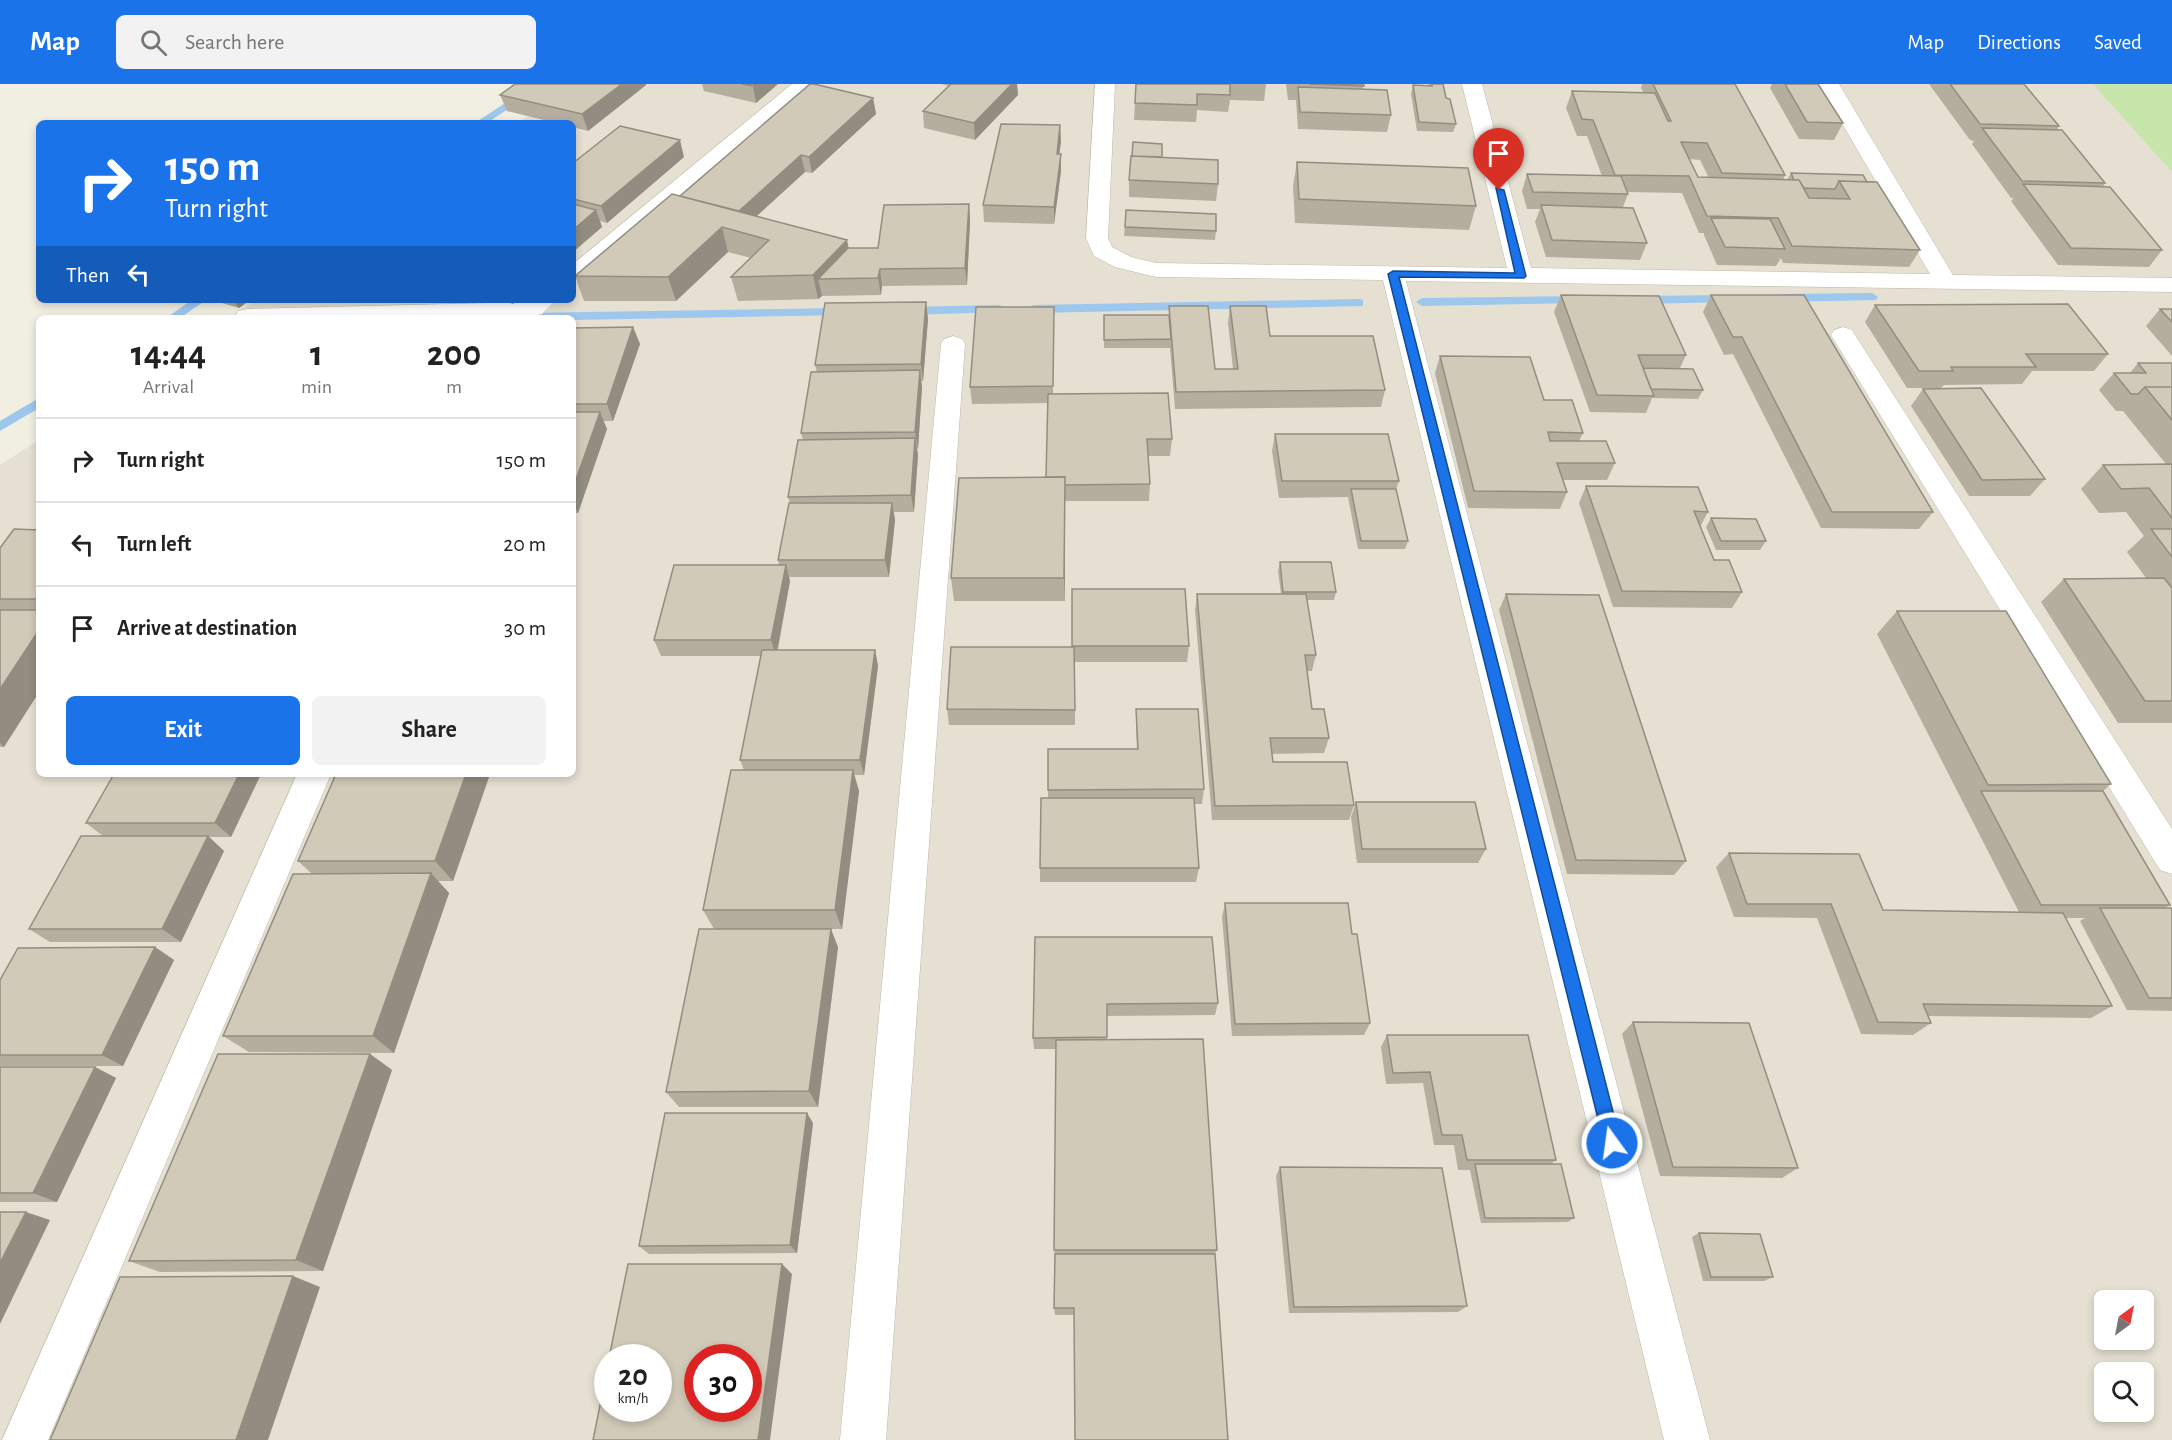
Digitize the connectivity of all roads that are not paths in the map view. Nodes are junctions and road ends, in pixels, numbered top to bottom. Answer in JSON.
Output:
{"nodes":[{"id":1,"x":804,"y":84,"type":"edge"},
{"id":2,"x":1106,"y":84,"type":"edge"},
{"id":3,"x":1472,"y":84,"type":"edge"},
{"id":4,"x":1829,"y":84,"type":"edge"},
{"id":5,"x":576,"y":274,"type":"edge"},
{"id":6,"x":1393,"y":274,"type":"junction"},
{"id":7,"x":1521,"y":276,"type":"junction"},
{"id":8,"x":1946,"y":282,"type":"junction"},
{"id":9,"x":2172,"y":285,"type":"edge"},
{"id":10,"x":540,"y":303,"type":"edge"},
{"id":11,"x":288,"y":315,"type":"edge"},
{"id":12,"x":1843,"y":335,"type":"dead end"},
{"id":13,"x":953,"y":344,"type":"dead end"},
{"id":14,"x":313,"y":777,"type":"edge"},
{"id":15,"x":2172,"y":859,"type":"edge"},
{"id":16,"x":25,"y":1440,"type":"edge"},
{"id":17,"x":863,"y":1440,"type":"edge"},
{"id":18,"x":1687,"y":1440,"type":"edge"}],
"edges":[{"from":1,"to":5,"type":"street"},
{"from":2,"to":6,"type":"street"},
{"from":3,"to":7,"type":"street"},
{"from":4,"to":8,"type":"street"},
{"from":6,"to":7,"type":"street"},
{"from":6,"to":18,"type":"street"},
{"from":7,"to":8,"type":"street"},
{"from":8,"to":9,"type":"street"},
{"from":10,"to":11,"type":"street"},
{"from":12,"to":15,"type":"street"},
{"from":13,"to":17,"type":"street"},
{"from":14,"to":16,"type":"street"}]}
